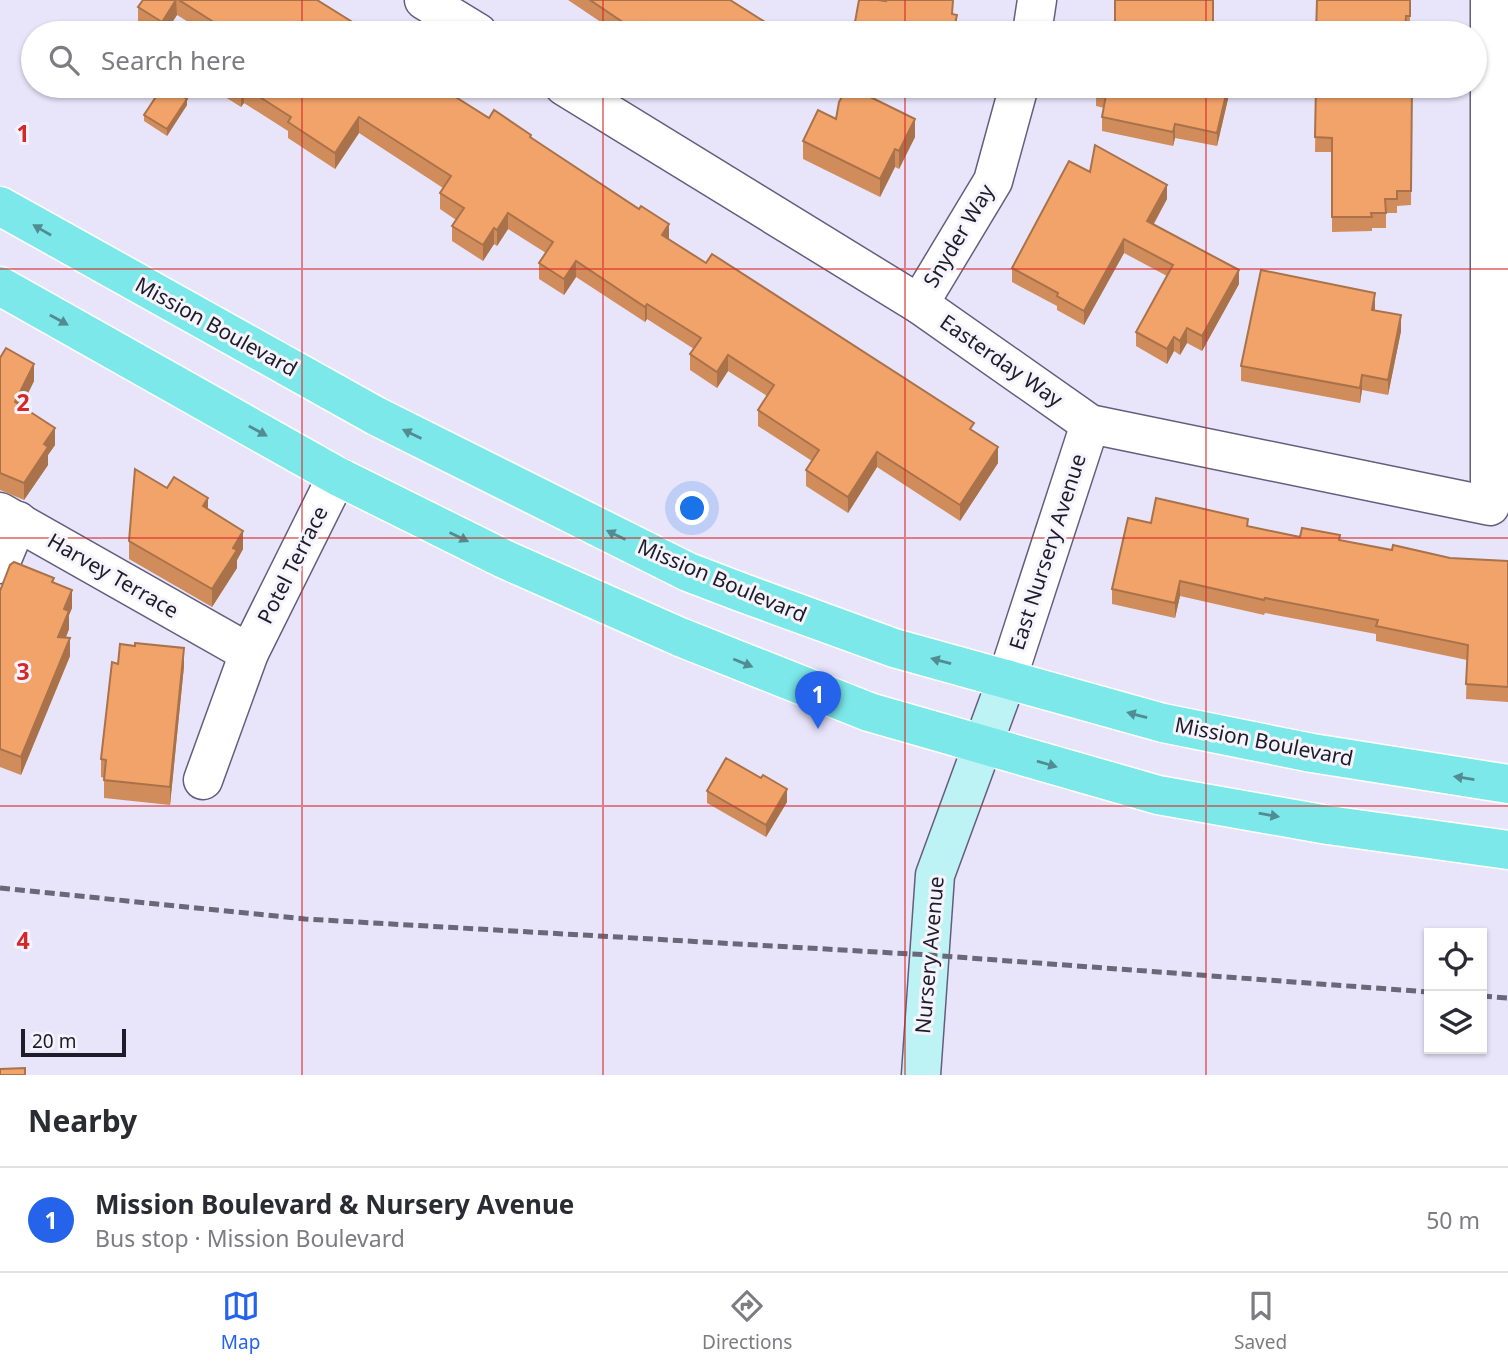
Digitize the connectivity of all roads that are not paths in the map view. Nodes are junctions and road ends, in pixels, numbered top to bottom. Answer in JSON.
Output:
{"nodes":[{"id":1,"x":424,"y":0,"type":"edge"},
{"id":2,"x":1037,"y":0,"type":"edge"},
{"id":3,"x":1490,"y":0,"type":"edge"},
{"id":4,"x":458,"y":21,"type":"edge"},
{"id":5,"x":1034,"y":21,"type":"edge"},
{"id":6,"x":584,"y":98,"type":"edge"},
{"id":7,"x":1016,"y":98,"type":"edge"},
{"id":8,"x":0,"y":206,"type":"edge"},
{"id":9,"x":0,"y":286,"type":"edge"},
{"id":10,"x":919,"y":304,"type":"junction"},
{"id":11,"x":1090,"y":424,"type":"junction"},
{"id":12,"x":337,"y":476,"type":"junction"},
{"id":13,"x":9,"y":517,"type":"edge"},
{"id":14,"x":0,"y":564,"type":"edge"},
{"id":15,"x":249,"y":653,"type":"junction"},
{"id":16,"x":1007,"y":680,"type":"junction"},
{"id":17,"x":982,"y":746,"type":"junction"},
{"id":18,"x":203,"y":780,"type":"dead end"},
{"id":19,"x":1508,"y":784,"type":"edge"},
{"id":20,"x":1508,"y":850,"type":"edge"},
{"id":21,"x":921,"y":1075,"type":"edge"}],
"edges":[{"from":1,"to":4,"type":"street"},
{"from":2,"to":5,"type":"street"},
{"from":3,"to":11,"type":"street","name":"Easterday Way"},
{"from":6,"to":10,"type":"street","name":"Easterday Way"},
{"from":7,"to":10,"type":"street","name":"Snyder Way"},
{"from":16,"to":8,"type":"main road","name":"Mission Boulevard","one_way":true},
{"from":9,"to":12,"type":"main road","one_way":true},
{"from":10,"to":11,"type":"street","name":"Easterday Way"},
{"from":11,"to":16,"type":"street","name":"East Nursery Avenue"},
{"from":12,"to":15,"type":"street","name":"Potel Terrace"},
{"from":12,"to":17,"type":"main road","one_way":true},
{"from":13,"to":14,"type":"street","name":"Harvey Terrace"},
{"from":13,"to":15,"type":"street","name":"Harvey Terrace"},
{"from":15,"to":18,"type":"street","name":"Potel Terrace"},
{"from":16,"to":17,"type":"main road","name":"Nursery Avenue"},
{"from":19,"to":16,"type":"main road","name":"Mission Boulevard","one_way":true},
{"from":17,"to":20,"type":"main road","one_way":true},
{"from":17,"to":21,"type":"main road","name":"Nursery Avenue"}]}
